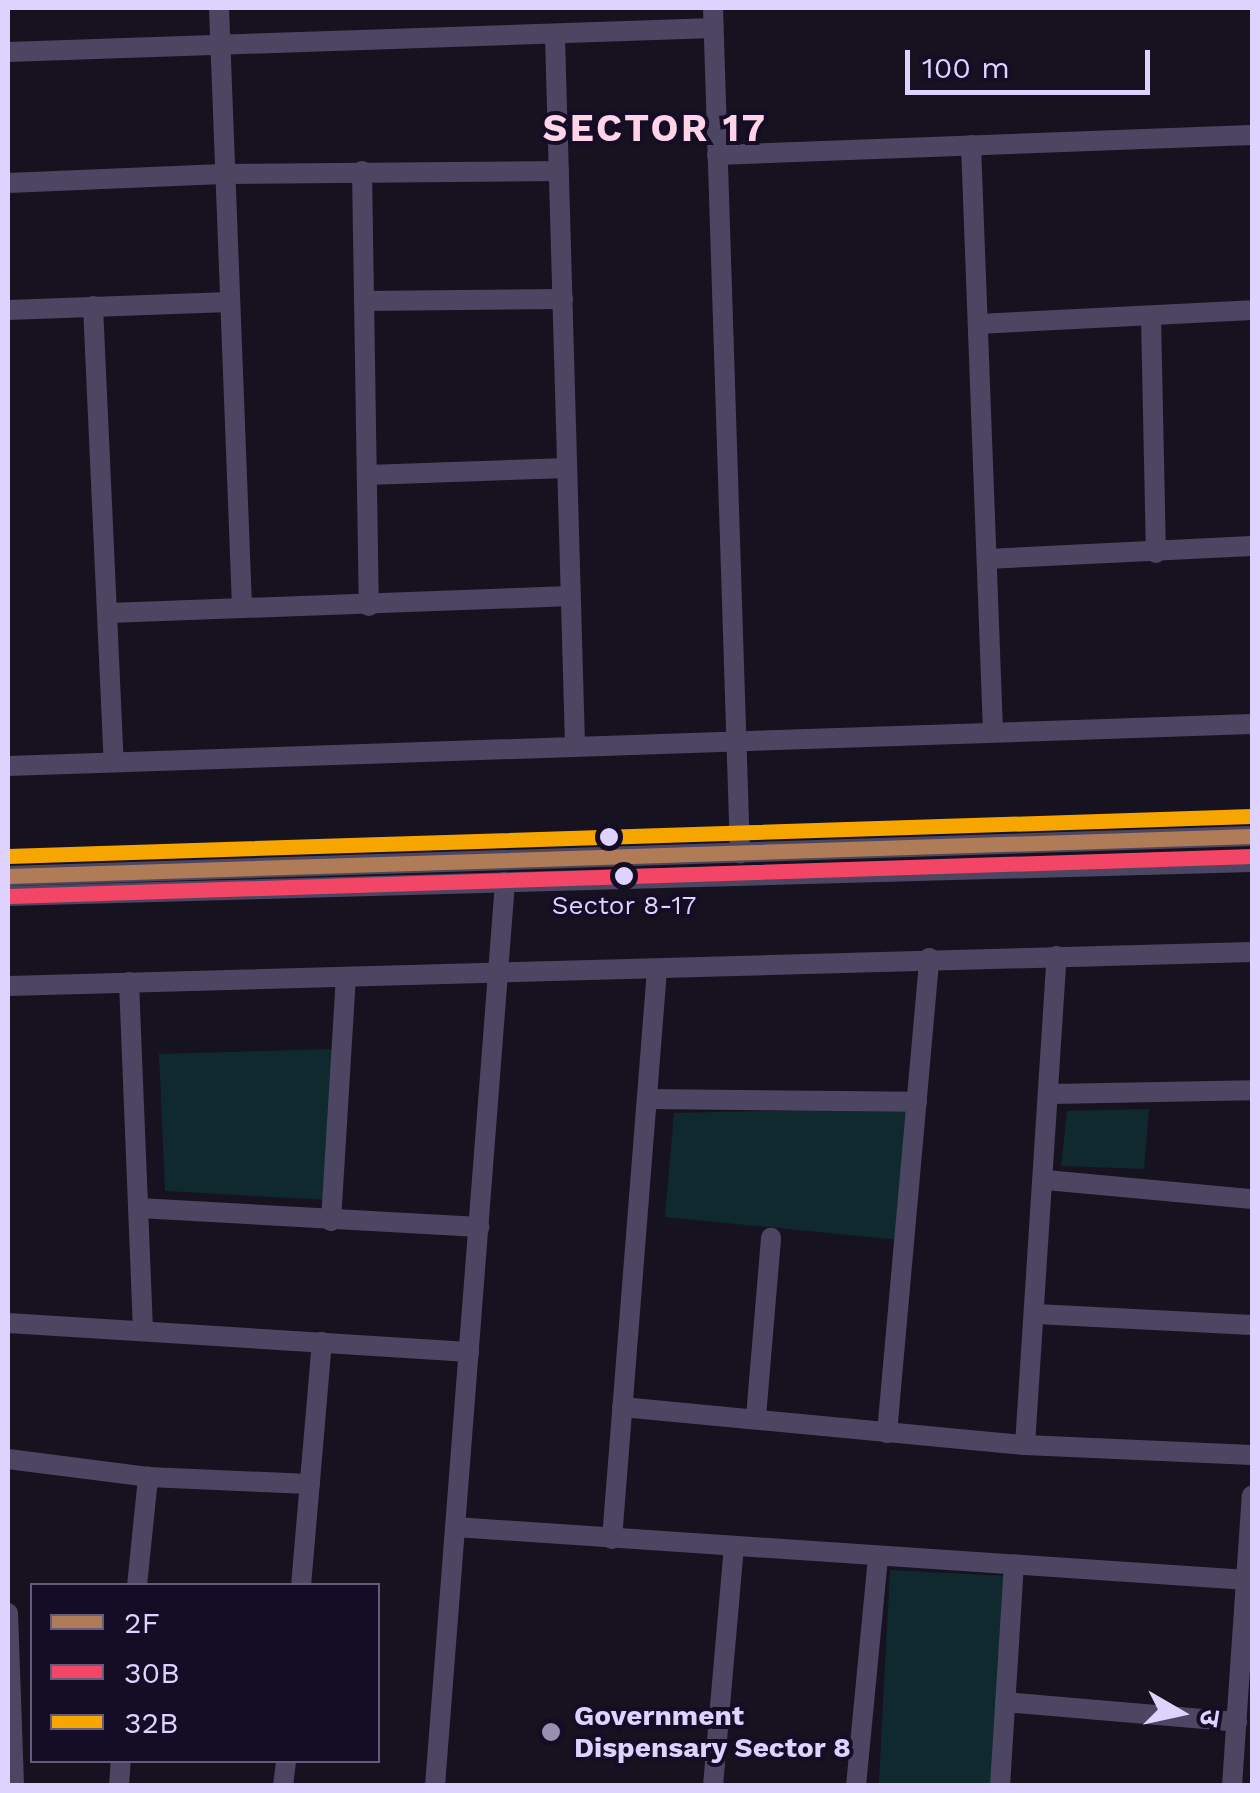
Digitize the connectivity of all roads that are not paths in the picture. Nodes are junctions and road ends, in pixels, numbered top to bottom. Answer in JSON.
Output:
{"nodes":[{"id":1,"x":219,"y":8,"type":"edge"},
{"id":2,"x":713,"y":18,"type":"edge"},
{"id":3,"x":555,"y":37,"type":"junction"},
{"id":4,"x":219,"y":46,"type":"junction"},
{"id":5,"x":8,"y":52,"type":"edge"},
{"id":6,"x":1252,"y":135,"type":"edge"},
{"id":7,"x":972,"y":145,"type":"junction"},
{"id":8,"x":718,"y":155,"type":"junction"},
{"id":9,"x":559,"y":171,"type":"junction"},
{"id":10,"x":362,"y":172,"type":"junction"},
{"id":11,"x":222,"y":174,"type":"junction"},
{"id":12,"x":8,"y":183,"type":"edge"},
{"id":13,"x":562,"y":299,"type":"junction"},
{"id":14,"x":364,"y":301,"type":"junction"},
{"id":15,"x":229,"y":302,"type":"junction"},
{"id":16,"x":94,"y":306,"type":"junction"},
{"id":17,"x":8,"y":310,"type":"edge"},
{"id":18,"x":1252,"y":310,"type":"edge"},
{"id":19,"x":1151,"y":317,"type":"junction"},
{"id":20,"x":978,"y":324,"type":"junction"},
{"id":21,"x":567,"y":468,"type":"junction"},
{"id":22,"x":367,"y":475,"type":"junction"},
{"id":23,"x":1252,"y":546,"type":"edge"},
{"id":24,"x":1156,"y":553,"type":"junction"},
{"id":25,"x":987,"y":559,"type":"junction"},
{"id":26,"x":571,"y":596,"type":"junction"},
{"id":27,"x":369,"y":606,"type":"junction"},
{"id":28,"x":242,"y":608,"type":"junction"},
{"id":29,"x":109,"y":613,"type":"junction"},
{"id":30,"x":1252,"y":724,"type":"edge"},
{"id":31,"x":993,"y":731,"type":"junction"},
{"id":32,"x":736,"y":738,"type":"junction"},
{"id":33,"x":576,"y":746,"type":"junction"},
{"id":34,"x":114,"y":762,"type":"junction"},
{"id":35,"x":8,"y":766,"type":"edge"},
{"id":36,"x":1252,"y":836,"type":"edge"},
{"id":37,"x":740,"y":854,"type":"junction"},
{"id":38,"x":1252,"y":862,"type":"edge"},
{"id":39,"x":8,"y":876,"type":"edge"},
{"id":40,"x":505,"y":882,"type":"junction"},
{"id":41,"x":8,"y":896,"type":"edge"},
{"id":42,"x":1252,"y":952,"type":"edge"},
{"id":43,"x":1057,"y":956,"type":"junction"},
{"id":44,"x":929,"y":958,"type":"junction"},
{"id":45,"x":658,"y":970,"type":"junction"},
{"id":46,"x":498,"y":973,"type":"junction"},
{"id":47,"x":346,"y":977,"type":"junction"},
{"id":48,"x":129,"y":982,"type":"junction"},
{"id":49,"x":8,"y":986,"type":"edge"},
{"id":50,"x":1252,"y":1090,"type":"edge"},
{"id":51,"x":1050,"y":1094,"type":"junction"},
{"id":52,"x":647,"y":1099,"type":"junction"},
{"id":53,"x":917,"y":1102,"type":"junction"},
{"id":54,"x":1046,"y":1180,"type":"junction"},
{"id":55,"x":1252,"y":1198,"type":"edge"},
{"id":56,"x":140,"y":1208,"type":"junction"},
{"id":57,"x":332,"y":1221,"type":"junction"},
{"id":58,"x":478,"y":1227,"type":"junction"},
{"id":59,"x":771,"y":1238,"type":"dead end"},
{"id":60,"x":1036,"y":1314,"type":"junction"},
{"id":61,"x":8,"y":1323,"type":"edge"},
{"id":62,"x":1252,"y":1325,"type":"edge"},
{"id":63,"x":143,"y":1331,"type":"junction"},
{"id":64,"x":322,"y":1342,"type":"junction"},
{"id":65,"x":469,"y":1352,"type":"junction"},
{"id":66,"x":622,"y":1406,"type":"junction"},
{"id":67,"x":756,"y":1417,"type":"junction"},
{"id":68,"x":887,"y":1434,"type":"junction"},
{"id":69,"x":1025,"y":1445,"type":"junction"},
{"id":70,"x":1252,"y":1455,"type":"edge"},
{"id":71,"x":8,"y":1458,"type":"edge"},
{"id":72,"x":148,"y":1477,"type":"junction"},
{"id":73,"x":310,"y":1484,"type":"junction"},
{"id":74,"x":1252,"y":1496,"type":"edge"},
{"id":75,"x":455,"y":1527,"type":"junction"},
{"id":76,"x":612,"y":1540,"type":"junction"},
{"id":77,"x":734,"y":1547,"type":"junction"},
{"id":78,"x":878,"y":1556,"type":"junction"},
{"id":79,"x":1014,"y":1564,"type":"junction"},
{"id":80,"x":1246,"y":1580,"type":"junction"},
{"id":81,"x":138,"y":1583,"type":"edge"},
{"id":82,"x":301,"y":1583,"type":"edge"},
{"id":83,"x":8,"y":1613,"type":"edge"},
{"id":84,"x":1005,"y":1702,"type":"junction"},
{"id":85,"x":1236,"y":1722,"type":"junction"},
{"id":86,"x":14,"y":1786,"type":"edge"},
{"id":87,"x":435,"y":1786,"type":"edge"},
{"id":88,"x":713,"y":1786,"type":"edge"},
{"id":89,"x":856,"y":1786,"type":"edge"},
{"id":90,"x":1000,"y":1786,"type":"edge"},
{"id":91,"x":1232,"y":1786,"type":"edge"}],
"edges":[{"from":1,"to":4,"type":"street"},
{"from":2,"to":3,"type":"street"},
{"from":2,"to":8,"type":"street"},
{"from":3,"to":4,"type":"street"},
{"from":3,"to":9,"type":"street"},
{"from":4,"to":5,"type":"street"},
{"from":4,"to":11,"type":"street"},
{"from":6,"to":7,"type":"street"},
{"from":7,"to":8,"type":"street"},
{"from":7,"to":20,"type":"street"},
{"from":8,"to":32,"type":"street"},
{"from":9,"to":10,"type":"street"},
{"from":9,"to":13,"type":"street"},
{"from":10,"to":11,"type":"street"},
{"from":10,"to":14,"type":"street"},
{"from":11,"to":12,"type":"street"},
{"from":11,"to":15,"type":"street"},
{"from":13,"to":14,"type":"street"},
{"from":13,"to":21,"type":"street"},
{"from":14,"to":22,"type":"street"},
{"from":15,"to":16,"type":"street"},
{"from":15,"to":28,"type":"street"},
{"from":16,"to":17,"type":"street"},
{"from":16,"to":29,"type":"street"},
{"from":18,"to":19,"type":"street"},
{"from":19,"to":20,"type":"street"},
{"from":19,"to":24,"type":"street"},
{"from":20,"to":25,"type":"street"},
{"from":21,"to":22,"type":"street"},
{"from":21,"to":26,"type":"street"},
{"from":22,"to":27,"type":"street"},
{"from":23,"to":24,"type":"street"},
{"from":24,"to":25,"type":"street"},
{"from":25,"to":31,"type":"street"},
{"from":26,"to":27,"type":"street"},
{"from":26,"to":33,"type":"street"},
{"from":27,"to":28,"type":"street"},
{"from":28,"to":29,"type":"street"},
{"from":29,"to":34,"type":"street"},
{"from":30,"to":31,"type":"street"},
{"from":31,"to":32,"type":"street"},
{"from":32,"to":33,"type":"street"},
{"from":32,"to":37,"type":"street"},
{"from":33,"to":34,"type":"street"},
{"from":34,"to":35,"type":"street"},
{"from":36,"to":37,"type":"street"},
{"from":37,"to":39,"type":"street"},
{"from":38,"to":40,"type":"street"},
{"from":40,"to":41,"type":"street"},
{"from":40,"to":46,"type":"street"},
{"from":42,"to":43,"type":"street"},
{"from":43,"to":44,"type":"street"},
{"from":43,"to":51,"type":"street"},
{"from":44,"to":45,"type":"street"},
{"from":44,"to":53,"type":"street"},
{"from":45,"to":46,"type":"street"},
{"from":45,"to":52,"type":"street"},
{"from":46,"to":47,"type":"street"},
{"from":46,"to":58,"type":"street"},
{"from":47,"to":48,"type":"street"},
{"from":47,"to":57,"type":"street"},
{"from":48,"to":49,"type":"street"},
{"from":48,"to":56,"type":"street"},
{"from":50,"to":51,"type":"street"},
{"from":51,"to":54,"type":"street"},
{"from":52,"to":53,"type":"street"},
{"from":52,"to":66,"type":"street"},
{"from":53,"to":68,"type":"street"},
{"from":54,"to":55,"type":"street"},
{"from":54,"to":60,"type":"street"},
{"from":56,"to":57,"type":"street"},
{"from":56,"to":63,"type":"street"},
{"from":57,"to":58,"type":"street"},
{"from":58,"to":65,"type":"street"},
{"from":59,"to":67,"type":"street"},
{"from":60,"to":62,"type":"street"},
{"from":60,"to":69,"type":"street"},
{"from":61,"to":63,"type":"street"},
{"from":63,"to":64,"type":"street"},
{"from":64,"to":65,"type":"street"},
{"from":64,"to":73,"type":"street"},
{"from":65,"to":75,"type":"street"},
{"from":66,"to":67,"type":"street"},
{"from":66,"to":76,"type":"street"},
{"from":67,"to":68,"type":"street"},
{"from":68,"to":69,"type":"street"},
{"from":69,"to":70,"type":"street"},
{"from":71,"to":72,"type":"street"},
{"from":72,"to":73,"type":"street"},
{"from":72,"to":81,"type":"street"},
{"from":73,"to":82,"type":"street"},
{"from":74,"to":80,"type":"street"},
{"from":75,"to":76,"type":"street"},
{"from":75,"to":87,"type":"street"},
{"from":76,"to":77,"type":"street"},
{"from":77,"to":78,"type":"street"},
{"from":77,"to":88,"type":"street"},
{"from":78,"to":79,"type":"street"},
{"from":78,"to":89,"type":"street"},
{"from":79,"to":80,"type":"street"},
{"from":79,"to":84,"type":"street"},
{"from":80,"to":85,"type":"street"},
{"from":83,"to":86,"type":"street"},
{"from":84,"to":85,"type":"street"},
{"from":84,"to":90,"type":"street"},
{"from":85,"to":91,"type":"street"}]}
